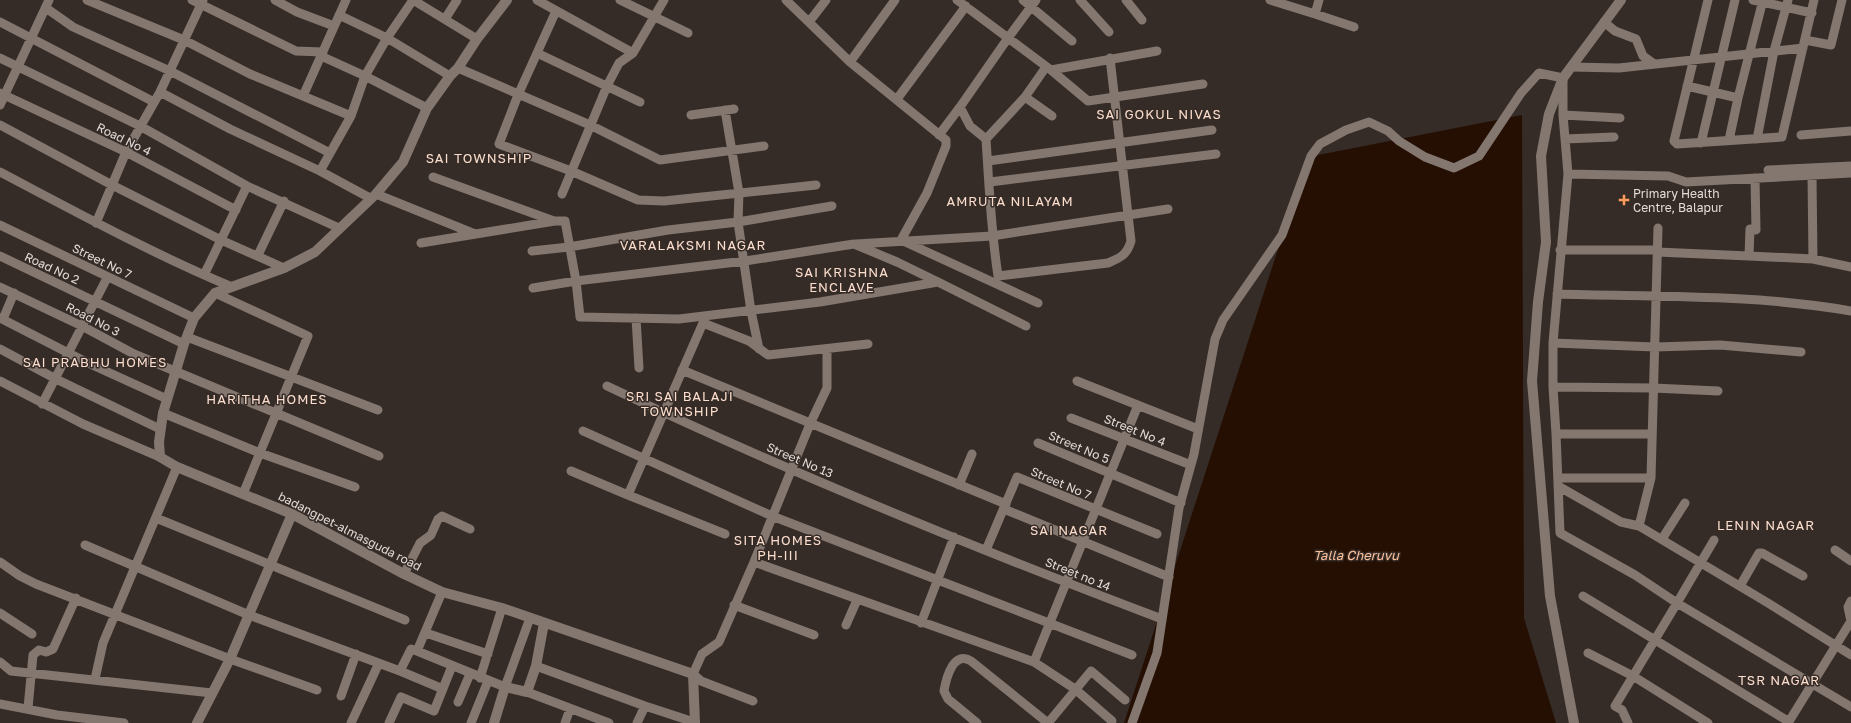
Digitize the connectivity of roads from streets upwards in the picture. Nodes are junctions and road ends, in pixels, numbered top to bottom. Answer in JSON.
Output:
{"nodes":[{"id":1,"x":87,"y":0,"type":"edge"},
{"id":2,"x":192,"y":0,"type":"edge"},
{"id":3,"x":275,"y":0,"type":"edge"},
{"id":4,"x":346,"y":0,"type":"edge"},
{"id":5,"x":413,"y":0,"type":"edge"},
{"id":6,"x":457,"y":0,"type":"edge"},
{"id":7,"x":507,"y":0,"type":"edge"},
{"id":8,"x":537,"y":0,"type":"edge"},
{"id":9,"x":620,"y":0,"type":"edge"},
{"id":10,"x":664,"y":0,"type":"edge"},
{"id":11,"x":786,"y":0,"type":"edge"},
{"id":12,"x":826,"y":0,"type":"edge"},
{"id":13,"x":895,"y":0,"type":"edge"},
{"id":14,"x":957,"y":0,"type":"edge"},
{"id":15,"x":1023,"y":0,"type":"edge"},
{"id":16,"x":1080,"y":0,"type":"edge"},
{"id":17,"x":1126,"y":0,"type":"edge"},
{"id":18,"x":1270,"y":0,"type":"edge"},
{"id":19,"x":1319,"y":0,"type":"edge"},
{"id":20,"x":1621,"y":0,"type":"edge"},
{"id":21,"x":1708,"y":0,"type":"edge"},
{"id":22,"x":1735,"y":0,"type":"edge"},
{"id":23,"x":1814,"y":0,"type":"edge"},
{"id":24,"x":1842,"y":0,"type":"edge"},
{"id":25,"x":1759,"y":1,"type":"edge"},
{"id":26,"x":203,"y":2,"type":"edge"},
{"id":27,"x":1034,"y":3,"type":"edge"},
{"id":28,"x":48,"y":4,"type":"edge"},
{"id":29,"x":1787,"y":4,"type":"edge"},
{"id":30,"x":966,"y":6,"type":"junction"},
{"id":31,"x":556,"y":11,"type":"junction"},
{"id":32,"x":1812,"y":13,"type":"junction"},
{"id":33,"x":1315,"y":14,"type":"junction"},
{"id":34,"x":339,"y":15,"type":"junction"},
{"id":35,"x":653,"y":17,"type":"junction"},
{"id":36,"x":445,"y":19,"type":"junction"},
{"id":37,"x":1142,"y":20,"type":"dead end"},
{"id":38,"x":0,"y":22,"type":"edge"},
{"id":39,"x":810,"y":22,"type":"junction"},
{"id":40,"x":1604,"y":22,"type":"junction"},
{"id":41,"x":334,"y":26,"type":"junction"},
{"id":42,"x":1354,"y":27,"type":"dead end"},
{"id":43,"x":1109,"y":32,"type":"dead end"},
{"id":44,"x":688,"y":33,"type":"dead end"},
{"id":45,"x":31,"y":37,"type":"junction"},
{"id":46,"x":387,"y":38,"type":"junction"},
{"id":47,"x":476,"y":38,"type":"junction"},
{"id":48,"x":1008,"y":38,"type":"junction"},
{"id":49,"x":184,"y":40,"type":"junction"},
{"id":50,"x":1072,"y":41,"type":"dead end"},
{"id":51,"x":1804,"y":44,"type":"junction"},
{"id":52,"x":1157,"y":51,"type":"dead end"},
{"id":53,"x":1774,"y":52,"type":"junction"},
{"id":54,"x":537,"y":53,"type":"junction"},
{"id":55,"x":633,"y":53,"type":"junction"},
{"id":56,"x":1748,"y":53,"type":"junction"},
{"id":57,"x":322,"y":54,"type":"junction"},
{"id":58,"x":1721,"y":56,"type":"junction"},
{"id":59,"x":0,"y":58,"type":"edge"},
{"id":60,"x":1110,"y":58,"type":"junction"},
{"id":61,"x":1694,"y":60,"type":"junction"},
{"id":62,"x":850,"y":62,"type":"junction"},
{"id":63,"x":1654,"y":64,"type":"junction"},
{"id":64,"x":19,"y":67,"type":"junction"},
{"id":65,"x":1571,"y":67,"type":"junction"},
{"id":66,"x":458,"y":68,"type":"junction"},
{"id":67,"x":1049,"y":68,"type":"junction"},
{"id":68,"x":170,"y":71,"type":"junction"},
{"id":69,"x":365,"y":76,"type":"junction"},
{"id":70,"x":450,"y":76,"type":"junction"},
{"id":71,"x":1563,"y":78,"type":"junction"},
{"id":72,"x":1203,"y":84,"type":"dead end"},
{"id":73,"x":607,"y":86,"type":"junction"},
{"id":74,"x":1687,"y":86,"type":"junction"},
{"id":75,"x":160,"y":92,"type":"junction"},
{"id":76,"x":1712,"y":93,"type":"junction"},
{"id":77,"x":3,"y":94,"type":"edge"},
{"id":78,"x":518,"y":95,"type":"junction"},
{"id":79,"x":303,"y":96,"type":"junction"},
{"id":80,"x":1026,"y":97,"type":"junction"},
{"id":81,"x":1115,"y":97,"type":"junction"},
{"id":82,"x":1738,"y":98,"type":"junction"},
{"id":83,"x":898,"y":99,"type":"junction"},
{"id":84,"x":154,"y":102,"type":"junction"},
{"id":85,"x":640,"y":102,"type":"dead end"},
{"id":86,"x":0,"y":105,"type":"edge"},
{"id":87,"x":960,"y":107,"type":"junction"},
{"id":88,"x":427,"y":108,"type":"junction"},
{"id":89,"x":691,"y":115,"type":"dead end"},
{"id":90,"x":1563,"y":115,"type":"junction"},
{"id":91,"x":351,"y":116,"type":"junction"},
{"id":92,"x":1052,"y":116,"type":"dead end"},
{"id":93,"x":1620,"y":118,"type":"dead end"},
{"id":94,"x":0,"y":125,"type":"edge"},
{"id":95,"x":590,"y":125,"type":"junction"},
{"id":96,"x":140,"y":126,"type":"junction"},
{"id":97,"x":1212,"y":130,"type":"dead end"},
{"id":98,"x":1851,"y":131,"type":"edge"},
{"id":99,"x":939,"y":135,"type":"junction"},
{"id":100,"x":1801,"y":135,"type":"dead end"},
{"id":101,"x":1614,"y":137,"type":"dead end"},
{"id":102,"x":986,"y":139,"type":"junction"},
{"id":103,"x":1565,"y":139,"type":"junction"},
{"id":104,"x":1757,"y":139,"type":"junction"},
{"id":105,"x":1729,"y":140,"type":"junction"},
{"id":106,"x":1121,"y":143,"type":"junction"},
{"id":107,"x":1702,"y":143,"type":"junction"},
{"id":108,"x":764,"y":146,"type":"dead end"},
{"id":109,"x":732,"y":149,"type":"junction"},
{"id":110,"x":126,"y":152,"type":"junction"},
{"id":111,"x":330,"y":153,"type":"junction"},
{"id":112,"x":1216,"y":154,"type":"dead end"},
{"id":113,"x":988,"y":161,"type":"junction"},
{"id":114,"x":1124,"y":166,"type":"junction"},
{"id":115,"x":1851,"y":166,"type":"edge"},
{"id":116,"x":1768,"y":170,"type":"dead end"},
{"id":117,"x":320,"y":171,"type":"junction"},
{"id":118,"x":571,"y":171,"type":"junction"},
{"id":119,"x":0,"y":172,"type":"edge"},
{"id":120,"x":1851,"y":173,"type":"edge"},
{"id":121,"x":1568,"y":174,"type":"junction"},
{"id":122,"x":433,"y":176,"type":"dead end"},
{"id":123,"x":1812,"y":176,"type":"junction"},
{"id":124,"x":1755,"y":178,"type":"junction"},
{"id":125,"x":990,"y":182,"type":"junction"},
{"id":126,"x":112,"y":185,"type":"junction"},
{"id":127,"x":816,"y":185,"type":"dead end"},
{"id":128,"x":247,"y":186,"type":"junction"},
{"id":129,"x":738,"y":193,"type":"junction"},
{"id":130,"x":562,"y":194,"type":"dead end"},
{"id":131,"x":373,"y":196,"type":"junction"},
{"id":132,"x":284,"y":201,"type":"junction"},
{"id":133,"x":832,"y":206,"type":"dead end"},
{"id":134,"x":1168,"y":209,"type":"dead end"},
{"id":135,"x":236,"y":210,"type":"junction"},
{"id":136,"x":1128,"y":215,"type":"junction"},
{"id":137,"x":555,"y":221,"type":"junction"},
{"id":138,"x":96,"y":222,"type":"junction"},
{"id":139,"x":738,"y":222,"type":"junction"},
{"id":140,"x":0,"y":225,"type":"edge"},
{"id":141,"x":339,"y":228,"type":"junction"},
{"id":142,"x":1658,"y":228,"type":"dead end"},
{"id":143,"x":475,"y":234,"type":"junction"},
{"id":144,"x":992,"y":236,"type":"junction"},
{"id":145,"x":221,"y":240,"type":"junction"},
{"id":146,"x":901,"y":240,"type":"junction"},
{"id":147,"x":421,"y":243,"type":"dead end"},
{"id":148,"x":854,"y":244,"type":"junction"},
{"id":149,"x":569,"y":247,"type":"junction"},
{"id":150,"x":1560,"y":250,"type":"junction"},
{"id":151,"x":532,"y":251,"type":"dead end"},
{"id":152,"x":1657,"y":251,"type":"junction"},
{"id":153,"x":0,"y":256,"type":"edge"},
{"id":154,"x":258,"y":256,"type":"junction"},
{"id":155,"x":1750,"y":256,"type":"junction"},
{"id":156,"x":1813,"y":259,"type":"junction"},
{"id":157,"x":745,"y":261,"type":"junction"},
{"id":158,"x":1851,"y":267,"type":"edge"},
{"id":159,"x":284,"y":268,"type":"junction"},
{"id":160,"x":204,"y":275,"type":"junction"},
{"id":161,"x":107,"y":278,"type":"junction"},
{"id":162,"x":576,"y":281,"type":"junction"},
{"id":163,"x":938,"y":282,"type":"junction"},
{"id":164,"x":0,"y":286,"type":"edge"},
{"id":165,"x":232,"y":287,"type":"junction"},
{"id":166,"x":532,"y":288,"type":"dead end"},
{"id":167,"x":14,"y":293,"type":"junction"},
{"id":168,"x":215,"y":293,"type":"junction"},
{"id":169,"x":1557,"y":294,"type":"junction"},
{"id":170,"x":1656,"y":297,"type":"junction"},
{"id":171,"x":94,"y":301,"type":"junction"},
{"id":172,"x":1038,"y":303,"type":"dead end"},
{"id":173,"x":751,"y":310,"type":"junction"},
{"id":174,"x":1851,"y":311,"type":"edge"},
{"id":175,"x":1,"y":318,"type":"edge"},
{"id":176,"x":194,"y":318,"type":"junction"},
{"id":177,"x":636,"y":318,"type":"junction"},
{"id":178,"x":704,"y":319,"type":"junction"},
{"id":179,"x":82,"y":326,"type":"junction"},
{"id":180,"x":1026,"y":326,"type":"dead end"},
{"id":181,"x":185,"y":340,"type":"junction"},
{"id":182,"x":1553,"y":343,"type":"junction"},
{"id":183,"x":868,"y":344,"type":"dead end"},
{"id":184,"x":1655,"y":347,"type":"junction"},
{"id":185,"x":0,"y":349,"type":"edge"},
{"id":186,"x":759,"y":349,"type":"junction"},
{"id":187,"x":827,"y":349,"type":"junction"},
{"id":188,"x":69,"y":352,"type":"junction"},
{"id":189,"x":1801,"y":352,"type":"dead end"},
{"id":190,"x":639,"y":368,"type":"dead end"},
{"id":191,"x":682,"y":370,"type":"junction"},
{"id":192,"x":175,"y":372,"type":"junction"},
{"id":193,"x":292,"y":378,"type":"junction"},
{"id":194,"x":56,"y":379,"type":"junction"},
{"id":195,"x":0,"y":381,"type":"edge"},
{"id":196,"x":1077,"y":381,"type":"dead end"},
{"id":197,"x":607,"y":386,"type":"dead end"},
{"id":198,"x":1553,"y":387,"type":"junction"},
{"id":199,"x":1653,"y":388,"type":"junction"},
{"id":200,"x":1718,"y":391,"type":"dead end"},
{"id":201,"x":167,"y":399,"type":"junction"},
{"id":202,"x":42,"y":404,"type":"junction"},
{"id":203,"x":1138,"y":405,"type":"junction"},
{"id":204,"x":378,"y":410,"type":"dead end"},
{"id":205,"x":663,"y":412,"type":"junction"},
{"id":206,"x":163,"y":413,"type":"junction"},
{"id":207,"x":276,"y":414,"type":"junction"},
{"id":208,"x":1071,"y":418,"type":"dead end"},
{"id":209,"x":810,"y":424,"type":"junction"},
{"id":210,"x":160,"y":429,"type":"junction"},
{"id":211,"x":1198,"y":429,"type":"junction"},
{"id":212,"x":583,"y":431,"type":"dead end"},
{"id":213,"x":1556,"y":434,"type":"junction"},
{"id":214,"x":1652,"y":434,"type":"junction"},
{"id":215,"x":1124,"y":439,"type":"junction"},
{"id":216,"x":1038,"y":443,"type":"dead end"},
{"id":217,"x":260,"y":453,"type":"junction"},
{"id":218,"x":972,"y":454,"type":"dead end"},
{"id":219,"x":379,"y":456,"type":"dead end"},
{"id":220,"x":644,"y":457,"type":"junction"},
{"id":221,"x":160,"y":458,"type":"junction"},
{"id":222,"x":1191,"y":465,"type":"junction"},
{"id":223,"x":177,"y":467,"type":"junction"},
{"id":224,"x":791,"y":470,"type":"junction"},
{"id":225,"x":571,"y":471,"type":"dead end"},
{"id":226,"x":1110,"y":474,"type":"junction"},
{"id":227,"x":1651,"y":478,"type":"junction"},
{"id":228,"x":1558,"y":482,"type":"junction"},
{"id":229,"x":959,"y":485,"type":"junction"},
{"id":230,"x":354,"y":487,"type":"dead end"},
{"id":231,"x":243,"y":494,"type":"junction"},
{"id":232,"x":628,"y":496,"type":"junction"},
{"id":233,"x":1181,"y":503,"type":"junction"},
{"id":234,"x":1685,"y":503,"type":"dead end"},
{"id":235,"x":1005,"y":507,"type":"junction"},
{"id":236,"x":1095,"y":510,"type":"junction"},
{"id":237,"x":292,"y":514,"type":"junction"},
{"id":238,"x":772,"y":516,"type":"junction"},
{"id":239,"x":156,"y":518,"type":"junction"},
{"id":240,"x":1639,"y":526,"type":"junction"},
{"id":241,"x":470,"y":529,"type":"dead end"},
{"id":242,"x":725,"y":534,"type":"dead end"},
{"id":243,"x":1157,"y":534,"type":"dead end"},
{"id":244,"x":954,"y":537,"type":"junction"},
{"id":245,"x":1662,"y":539,"type":"junction"},
{"id":246,"x":1714,"y":540,"type":"dead end"},
{"id":247,"x":1083,"y":542,"type":"junction"},
{"id":248,"x":85,"y":546,"type":"dead end"},
{"id":249,"x":986,"y":550,"type":"junction"},
{"id":250,"x":1835,"y":550,"type":"dead end"},
{"id":251,"x":1851,"y":561,"type":"edge"},
{"id":252,"x":0,"y":562,"type":"edge"},
{"id":253,"x":754,"y":562,"type":"junction"},
{"id":254,"x":1700,"y":562,"type":"junction"},
{"id":255,"x":270,"y":565,"type":"junction"},
{"id":256,"x":134,"y":566,"type":"junction"},
{"id":257,"x":404,"y":574,"type":"junction"},
{"id":258,"x":1802,"y":576,"type":"dead end"},
{"id":259,"x":1169,"y":577,"type":"junction"},
{"id":260,"x":937,"y":581,"type":"junction"},
{"id":261,"x":1066,"y":583,"type":"junction"},
{"id":262,"x":1740,"y":586,"type":"junction"},
{"id":263,"x":442,"y":592,"type":"junction"},
{"id":264,"x":1583,"y":596,"type":"dead end"},
{"id":265,"x":76,"y":598,"type":"junction"},
{"id":266,"x":857,"y":600,"type":"junction"},
{"id":267,"x":1851,"y":601,"type":"edge"},
{"id":268,"x":1678,"y":603,"type":"junction"},
{"id":269,"x":734,"y":606,"type":"junction"},
{"id":270,"x":502,"y":608,"type":"junction"},
{"id":271,"x":0,"y":613,"type":"edge"},
{"id":272,"x":115,"y":614,"type":"junction"},
{"id":273,"x":249,"y":614,"type":"junction"},
{"id":274,"x":530,"y":618,"type":"junction"},
{"id":275,"x":405,"y":620,"type":"dead end"},
{"id":276,"x":1162,"y":620,"type":"junction"},
{"id":277,"x":1851,"y":621,"type":"edge"},
{"id":278,"x":544,"y":623,"type":"junction"},
{"id":279,"x":921,"y":623,"type":"junction"},
{"id":280,"x":1049,"y":624,"type":"junction"},
{"id":281,"x":846,"y":625,"type":"dead end"},
{"id":282,"x":426,"y":633,"type":"junction"},
{"id":283,"x":32,"y":634,"type":"dead end"},
{"id":284,"x":814,"y":635,"type":"dead end"},
{"id":285,"x":1655,"y":639,"type":"junction"},
{"id":286,"x":1836,"y":645,"type":"junction"},
{"id":287,"x":417,"y":652,"type":"junction"},
{"id":288,"x":1588,"y":653,"type":"dead end"},
{"id":289,"x":356,"y":654,"type":"junction"},
{"id":290,"x":488,"y":654,"type":"junction"},
{"id":291,"x":1132,"y":655,"type":"dead end"},
{"id":292,"x":1851,"y":655,"type":"edge"},
{"id":293,"x":230,"y":659,"type":"junction"},
{"id":294,"x":0,"y":662,"type":"edge"},
{"id":295,"x":1034,"y":662,"type":"junction"},
{"id":296,"x":379,"y":663,"type":"junction"},
{"id":297,"x":452,"y":666,"type":"junction"},
{"id":298,"x":536,"y":666,"type":"junction"},
{"id":299,"x":400,"y":670,"type":"junction"},
{"id":300,"x":30,"y":673,"type":"junction"},
{"id":301,"x":470,"y":674,"type":"junction"},
{"id":302,"x":693,"y":674,"type":"junction"},
{"id":303,"x":1633,"y":676,"type":"junction"},
{"id":304,"x":95,"y":679,"type":"junction"},
{"id":305,"x":484,"y":679,"type":"junction"},
{"id":306,"x":1812,"y":683,"type":"junction"},
{"id":307,"x":506,"y":687,"type":"junction"},
{"id":308,"x":443,"y":689,"type":"junction"},
{"id":309,"x":1075,"y":689,"type":"junction"},
{"id":310,"x":317,"y":690,"type":"dead end"},
{"id":311,"x":527,"y":692,"type":"junction"},
{"id":312,"x":212,"y":693,"type":"junction"},
{"id":313,"x":341,"y":696,"type":"dead end"},
{"id":314,"x":1125,"y":700,"type":"dead end"},
{"id":315,"x":753,"y":701,"type":"dead end"},
{"id":316,"x":458,"y":702,"type":"dead end"},
{"id":317,"x":0,"y":704,"type":"edge"},
{"id":318,"x":645,"y":706,"type":"junction"},
{"id":319,"x":1851,"y":707,"type":"edge"},
{"id":320,"x":28,"y":708,"type":"junction"},
{"id":321,"x":570,"y":709,"type":"junction"},
{"id":322,"x":1112,"y":721,"type":"dead end"},
{"id":323,"x":694,"y":722,"type":"edge"},
{"id":324,"x":1788,"y":722,"type":"edge"},
{"id":325,"x":124,"y":723,"type":"edge"},
{"id":326,"x":197,"y":723,"type":"edge"},
{"id":327,"x":351,"y":723,"type":"edge"},
{"id":328,"x":389,"y":723,"type":"edge"},
{"id":329,"x":471,"y":723,"type":"edge"},
{"id":330,"x":494,"y":723,"type":"edge"},
{"id":331,"x":565,"y":723,"type":"edge"},
{"id":332,"x":609,"y":723,"type":"edge"},
{"id":333,"x":637,"y":723,"type":"edge"},
{"id":334,"x":977,"y":723,"type":"edge"},
{"id":335,"x":1048,"y":723,"type":"edge"},
{"id":336,"x":1132,"y":723,"type":"edge"},
{"id":337,"x":1574,"y":723,"type":"edge"},
{"id":338,"x":1628,"y":723,"type":"edge"},
{"id":339,"x":1708,"y":723,"type":"edge"}],
"edges":[{"from":1,"to":49,"type":"street"},
{"from":2,"to":26,"type":"street"},
{"from":3,"to":41,"type":"street"},
{"from":4,"to":34,"type":"street"},
{"from":5,"to":36,"type":"street"},
{"from":5,"to":46,"type":"street"},
{"from":6,"to":36,"type":"street"},
{"from":7,"to":47,"type":"street"},
{"from":8,"to":31,"type":"street"},
{"from":9,"to":35,"type":"street"},
{"from":10,"to":35,"type":"street"},
{"from":11,"to":39,"type":"street"},
{"from":12,"to":39,"type":"street"},
{"from":13,"to":62,"type":"street"},
{"from":14,"to":30,"type":"street"},
{"from":15,"to":27,"type":"street"},
{"from":16,"to":43,"type":"street"},
{"from":17,"to":37,"type":"street"},
{"from":18,"to":33,"type":"street"},
{"from":19,"to":33,"type":"street"},
{"from":20,"to":40,"type":"street"},
{"from":21,"to":61,"type":"street"},
{"from":22,"to":58,"type":"street"},
{"from":23,"to":32,"type":"street"},
{"from":24,"to":51,"type":"street"},
{"from":25,"to":29,"type":"street"},
{"from":25,"to":56,"type":"street"},
{"from":26,"to":49,"type":"street"},
{"from":26,"to":57,"type":"street"},
{"from":27,"to":48,"type":"street"},
{"from":27,"to":50,"type":"street"},
{"from":28,"to":45,"type":"street"},
{"from":28,"to":68,"type":"street"},
{"from":29,"to":32,"type":"street"},
{"from":29,"to":53,"type":"street"},
{"from":30,"to":48,"type":"street"},
{"from":30,"to":83,"type":"street"},
{"from":31,"to":54,"type":"street"},
{"from":31,"to":55,"type":"street"},
{"from":32,"to":51,"type":"street"},
{"from":33,"to":42,"type":"street"},
{"from":34,"to":41,"type":"street"},
{"from":34,"to":46,"type":"street"},
{"from":35,"to":44,"type":"street"},
{"from":35,"to":55,"type":"street"},
{"from":36,"to":47,"type":"street"},
{"from":38,"to":45,"type":"street"},
{"from":39,"to":62,"type":"street"},
{"from":40,"to":63,"type":"street"},
{"from":40,"to":65,"type":"street"},
{"from":41,"to":57,"type":"street"},
{"from":45,"to":64,"type":"street"},
{"from":45,"to":84,"type":"street"},
{"from":46,"to":69,"type":"street"},
{"from":46,"to":70,"type":"street"},
{"from":47,"to":66,"type":"street"},
{"from":48,"to":67,"type":"street"},
{"from":48,"to":87,"type":"street"},
{"from":49,"to":68,"type":"street"},
{"from":49,"to":79,"type":"street"},
{"from":51,"to":53,"type":"street"},
{"from":51,"to":104,"type":"street"},
{"from":52,"to":60,"type":"street"},
{"from":53,"to":56,"type":"street"},
{"from":53,"to":104,"type":"street"},
{"from":54,"to":73,"type":"street"},
{"from":54,"to":78,"type":"street"},
{"from":55,"to":73,"type":"street"},
{"from":56,"to":58,"type":"street"},
{"from":56,"to":82,"type":"street"},
{"from":57,"to":69,"type":"street"},
{"from":57,"to":79,"type":"street"},
{"from":58,"to":61,"type":"street"},
{"from":58,"to":76,"type":"street"},
{"from":59,"to":64,"type":"street"},
{"from":60,"to":67,"type":"street"},
{"from":60,"to":81,"type":"street"},
{"from":61,"to":63,"type":"street"},
{"from":61,"to":74,"type":"street"},
{"from":62,"to":83,"type":"street"},
{"from":63,"to":65,"type":"street"},
{"from":64,"to":77,"type":"street"},
{"from":64,"to":96,"type":"street"},
{"from":65,"to":71,"type":"street"},
{"from":66,"to":70,"type":"street"},
{"from":66,"to":78,"type":"street"},
{"from":67,"to":80,"type":"street"},
{"from":67,"to":81,"type":"street"},
{"from":68,"to":75,"type":"street"},
{"from":68,"to":111,"type":"street"},
{"from":69,"to":88,"type":"street"},
{"from":69,"to":91,"type":"street"},
{"from":70,"to":88,"type":"street"},
{"from":71,"to":90,"type":"street"},
{"from":71,"to":211,"type":"street"},
{"from":71,"to":337,"type":"street"},
{"from":72,"to":81,"type":"street"},
{"from":73,"to":85,"type":"street"},
{"from":73,"to":95,"type":"street"},
{"from":74,"to":76,"type":"street"},
{"from":74,"to":107,"type":"street"},
{"from":75,"to":84,"type":"street"},
{"from":75,"to":117,"type":"street"},
{"from":76,"to":82,"type":"street"},
{"from":76,"to":107,"type":"street"},
{"from":77,"to":86,"type":"street"},
{"from":77,"to":110,"type":"street","name":"Road No 4"},
{"from":78,"to":95,"type":"street"},
{"from":78,"to":118,"type":"street"},
{"from":79,"to":91,"type":"street"},
{"from":80,"to":92,"type":"street"},
{"from":80,"to":102,"type":"street"},
{"from":81,"to":106,"type":"street"},
{"from":82,"to":105,"type":"street"},
{"from":83,"to":99,"type":"street"},
{"from":84,"to":96,"type":"street"},
{"from":87,"to":99,"type":"street"},
{"from":87,"to":102,"type":"street"},
{"from":88,"to":131,"type":"street"},
{"from":89,"to":109,"type":"street"},
{"from":90,"to":93,"type":"street"},
{"from":90,"to":103,"type":"street"},
{"from":91,"to":111,"type":"street"},
{"from":94,"to":126,"type":"street"},
{"from":95,"to":109,"type":"street"},
{"from":95,"to":118,"type":"street"},
{"from":96,"to":110,"type":"street"},
{"from":96,"to":128,"type":"street"},
{"from":97,"to":106,"type":"street"},
{"from":98,"to":100,"type":"street"},
{"from":99,"to":146,"type":"street"},
{"from":101,"to":103,"type":"street"},
{"from":102,"to":113,"type":"street"},
{"from":103,"to":121,"type":"street"},
{"from":104,"to":105,"type":"street"},
{"from":105,"to":107,"type":"street"},
{"from":106,"to":113,"type":"street"},
{"from":106,"to":114,"type":"street"},
{"from":108,"to":109,"type":"street"},
{"from":109,"to":129,"type":"street"},
{"from":110,"to":126,"type":"street"},
{"from":110,"to":135,"type":"street","name":"Road No 4"},
{"from":111,"to":117,"type":"street"},
{"from":112,"to":114,"type":"street"},
{"from":113,"to":125,"type":"street"},
{"from":114,"to":125,"type":"street"},
{"from":114,"to":136,"type":"street"},
{"from":115,"to":116,"type":"street"},
{"from":117,"to":131,"type":"street"},
{"from":118,"to":129,"type":"street"},
{"from":118,"to":130,"type":"street"},
{"from":119,"to":138,"type":"street"},
{"from":120,"to":123,"type":"street"},
{"from":121,"to":124,"type":"street"},
{"from":121,"to":150,"type":"street"},
{"from":122,"to":137,"type":"street"},
{"from":123,"to":124,"type":"street"},
{"from":123,"to":156,"type":"street"},
{"from":124,"to":155,"type":"street"},
{"from":125,"to":144,"type":"street"},
{"from":126,"to":138,"type":"street"},
{"from":126,"to":145,"type":"street"},
{"from":127,"to":129,"type":"street"},
{"from":128,"to":132,"type":"street"},
{"from":128,"to":135,"type":"street"},
{"from":129,"to":139,"type":"street"},
{"from":131,"to":141,"type":"street"},
{"from":131,"to":143,"type":"street"},
{"from":132,"to":141,"type":"street"},
{"from":132,"to":154,"type":"street"},
{"from":133,"to":139,"type":"street"},
{"from":134,"to":136,"type":"street"},
{"from":135,"to":145,"type":"street"},
{"from":136,"to":144,"type":"street"},
{"from":136,"to":144,"type":"street"},
{"from":137,"to":143,"type":"street"},
{"from":137,"to":149,"type":"street"},
{"from":138,"to":160,"type":"street"},
{"from":139,"to":149,"type":"street"},
{"from":139,"to":157,"type":"street"},
{"from":140,"to":161,"type":"street","name":"Street No 7"},
{"from":141,"to":159,"type":"street"},
{"from":142,"to":152,"type":"street"},
{"from":143,"to":147,"type":"street"},
{"from":144,"to":146,"type":"street"},
{"from":145,"to":154,"type":"street"},
{"from":145,"to":160,"type":"street"},
{"from":146,"to":148,"type":"street"},
{"from":146,"to":172,"type":"street"},
{"from":148,"to":157,"type":"street"},
{"from":148,"to":163,"type":"street"},
{"from":149,"to":151,"type":"street"},
{"from":149,"to":162,"type":"street"},
{"from":150,"to":152,"type":"street"},
{"from":150,"to":169,"type":"street"},
{"from":152,"to":155,"type":"street"},
{"from":152,"to":170,"type":"street"},
{"from":153,"to":171,"type":"street","name":"Road No 2"},
{"from":154,"to":159,"type":"street"},
{"from":155,"to":156,"type":"street"},
{"from":156,"to":158,"type":"street"},
{"from":157,"to":162,"type":"street"},
{"from":157,"to":173,"type":"street"},
{"from":159,"to":165,"type":"street"},
{"from":160,"to":165,"type":"street"},
{"from":161,"to":171,"type":"street"},
{"from":161,"to":176,"type":"street","name":"Street No 7"},
{"from":162,"to":166,"type":"street"},
{"from":162,"to":177,"type":"street"},
{"from":163,"to":173,"type":"street"},
{"from":163,"to":180,"type":"street"},
{"from":164,"to":167,"type":"street","name":"Road No 3"},
{"from":165,"to":168,"type":"street"},
{"from":167,"to":175,"type":"street"},
{"from":167,"to":179,"type":"street","name":"Road No 3"},
{"from":168,"to":176,"type":"street"},
{"from":168,"to":193,"type":"street"},
{"from":169,"to":170,"type":"street"},
{"from":169,"to":182,"type":"street"},
{"from":170,"to":174,"type":"street"},
{"from":170,"to":184,"type":"street"},
{"from":171,"to":179,"type":"street"},
{"from":171,"to":181,"type":"street","name":"Road No 2"},
{"from":173,"to":178,"type":"street"},
{"from":173,"to":186,"type":"street"},
{"from":175,"to":188,"type":"street"},
{"from":176,"to":181,"type":"street"},
{"from":177,"to":178,"type":"street"},
{"from":177,"to":190,"type":"street"},
{"from":178,"to":186,"type":"street"},
{"from":178,"to":191,"type":"street"},
{"from":179,"to":188,"type":"street"},
{"from":179,"to":192,"type":"street","name":"Road No 3"},
{"from":181,"to":192,"type":"street"},
{"from":181,"to":193,"type":"street","name":"Road No 2"},
{"from":182,"to":184,"type":"street"},
{"from":182,"to":198,"type":"street"},
{"from":183,"to":187,"type":"street"},
{"from":184,"to":189,"type":"street"},
{"from":184,"to":199,"type":"street"},
{"from":185,"to":194,"type":"street"},
{"from":186,"to":187,"type":"street"},
{"from":187,"to":209,"type":"street"},
{"from":188,"to":194,"type":"street"},
{"from":188,"to":201,"type":"street"},
{"from":191,"to":205,"type":"street"},
{"from":191,"to":209,"type":"street"},
{"from":192,"to":201,"type":"street"},
{"from":192,"to":207,"type":"street","name":"Road No 3"},
{"from":193,"to":204,"type":"street","name":"Road No 2"},
{"from":193,"to":207,"type":"street"},
{"from":194,"to":202,"type":"street"},
{"from":194,"to":210,"type":"street"},
{"from":195,"to":202,"type":"street"},
{"from":196,"to":203,"type":"street"},
{"from":197,"to":205,"type":"street","name":"Street No 13"},
{"from":198,"to":199,"type":"street"},
{"from":198,"to":213,"type":"street"},
{"from":199,"to":200,"type":"street"},
{"from":199,"to":214,"type":"street"},
{"from":201,"to":206,"type":"street"},
{"from":202,"to":221,"type":"street"},
{"from":203,"to":211,"type":"street"},
{"from":203,"to":215,"type":"street"},
{"from":205,"to":220,"type":"street"},
{"from":205,"to":224,"type":"street","name":"Street No 13"},
{"from":206,"to":210,"type":"street"},
{"from":206,"to":217,"type":"street"},
{"from":207,"to":217,"type":"street"},
{"from":207,"to":219,"type":"street","name":"Road No 3"},
{"from":208,"to":215,"type":"street","name":"Street No 4"},
{"from":209,"to":224,"type":"street"},
{"from":209,"to":229,"type":"street"},
{"from":210,"to":221,"type":"street"},
{"from":211,"to":222,"type":"street"},
{"from":212,"to":220,"type":"street"},
{"from":213,"to":214,"type":"street"},
{"from":213,"to":228,"type":"street"},
{"from":214,"to":227,"type":"street"},
{"from":215,"to":222,"type":"street","name":"Street No 4"},
{"from":215,"to":226,"type":"street"},
{"from":216,"to":226,"type":"street","name":"Street No 5"},
{"from":217,"to":230,"type":"street"},
{"from":217,"to":231,"type":"street"},
{"from":218,"to":229,"type":"street"},
{"from":220,"to":232,"type":"street"},
{"from":220,"to":238,"type":"street"},
{"from":221,"to":223,"type":"street","name":"badangpet-almasguda road"},
{"from":222,"to":233,"type":"street"},
{"from":223,"to":231,"type":"street","name":"badangpet-almasguda road"},
{"from":223,"to":239,"type":"street"},
{"from":224,"to":238,"type":"street"},
{"from":224,"to":244,"type":"street","name":"Street No 13"},
{"from":225,"to":232,"type":"street"},
{"from":226,"to":233,"type":"street","name":"Street No 5"},
{"from":226,"to":236,"type":"street"},
{"from":227,"to":228,"type":"street"},
{"from":227,"to":240,"type":"street"},
{"from":228,"to":240,"type":"street"},
{"from":228,"to":268,"type":"street"},
{"from":229,"to":235,"type":"street"},
{"from":231,"to":237,"type":"street","name":"badangpet-almasguda road"},
{"from":232,"to":242,"type":"street"},
{"from":233,"to":259,"type":"street"},
{"from":234,"to":245,"type":"street"},
{"from":235,"to":236,"type":"street","name":"Street No 7"},
{"from":235,"to":247,"type":"street"},
{"from":235,"to":249,"type":"street"},
{"from":236,"to":243,"type":"street","name":"Street No 7"},
{"from":236,"to":247,"type":"street"},
{"from":237,"to":255,"type":"street"},
{"from":237,"to":257,"type":"street","name":"badangpet-almasguda road"},
{"from":238,"to":253,"type":"street"},
{"from":238,"to":260,"type":"street"},
{"from":239,"to":255,"type":"street"},
{"from":239,"to":256,"type":"street"},
{"from":240,"to":245,"type":"street"},
{"from":241,"to":257,"type":"street"},
{"from":244,"to":249,"type":"street","name":"Street No 13"},
{"from":244,"to":260,"type":"street"},
{"from":245,"to":254,"type":"street"},
{"from":246,"to":254,"type":"street"},
{"from":247,"to":259,"type":"street"},
{"from":247,"to":261,"type":"street"},
{"from":248,"to":256,"type":"street"},
{"from":249,"to":261,"type":"street","name":"Street no 14"},
{"from":250,"to":251,"type":"street"},
{"from":252,"to":265,"type":"street"},
{"from":253,"to":266,"type":"street"},
{"from":253,"to":269,"type":"street"},
{"from":254,"to":262,"type":"street"},
{"from":254,"to":268,"type":"street"},
{"from":255,"to":273,"type":"street"},
{"from":255,"to":275,"type":"street"},
{"from":256,"to":272,"type":"street"},
{"from":256,"to":273,"type":"street"},
{"from":257,"to":263,"type":"street","name":"badangpet-almasguda road"},
{"from":258,"to":262,"type":"street"},
{"from":259,"to":276,"type":"street"},
{"from":260,"to":279,"type":"street"},
{"from":260,"to":280,"type":"street"},
{"from":261,"to":276,"type":"street","name":"Street no 14"},
{"from":261,"to":280,"type":"street"},
{"from":262,"to":286,"type":"street"},
{"from":263,"to":270,"type":"street","name":"badangpet-almasguda road"},
{"from":263,"to":282,"type":"street"},
{"from":264,"to":285,"type":"street"},
{"from":265,"to":272,"type":"street"},
{"from":265,"to":300,"type":"street"},
{"from":266,"to":279,"type":"street"},
{"from":266,"to":281,"type":"street"},
{"from":267,"to":277,"type":"street"},
{"from":268,"to":285,"type":"street"},
{"from":268,"to":306,"type":"street"},
{"from":269,"to":284,"type":"street"},
{"from":269,"to":302,"type":"street"},
{"from":270,"to":274,"type":"street","name":"badangpet-almasguda road"},
{"from":270,"to":290,"type":"street"},
{"from":271,"to":283,"type":"street"},
{"from":272,"to":293,"type":"street"},
{"from":272,"to":304,"type":"street"},
{"from":273,"to":289,"type":"street"},
{"from":273,"to":293,"type":"street"},
{"from":274,"to":278,"type":"street","name":"badangpet-almasguda road"},
{"from":274,"to":307,"type":"street"},
{"from":276,"to":336,"type":"street"},
{"from":277,"to":286,"type":"street"},
{"from":278,"to":298,"type":"street"},
{"from":278,"to":302,"type":"street","name":"badangpet-almasguda road"},
{"from":279,"to":295,"type":"street"},
{"from":280,"to":291,"type":"street"},
{"from":280,"to":295,"type":"street"},
{"from":282,"to":287,"type":"street"},
{"from":282,"to":290,"type":"street"},
{"from":285,"to":303,"type":"street"},
{"from":285,"to":324,"type":"street"},
{"from":286,"to":292,"type":"street"},
{"from":286,"to":306,"type":"street"},
{"from":287,"to":297,"type":"street"},
{"from":287,"to":299,"type":"street"},
{"from":288,"to":303,"type":"street"},
{"from":289,"to":296,"type":"street"},
{"from":289,"to":313,"type":"street"},
{"from":290,"to":305,"type":"street"},
{"from":293,"to":310,"type":"street"},
{"from":293,"to":312,"type":"street"},
{"from":294,"to":300,"type":"street"},
{"from":295,"to":309,"type":"street"},
{"from":296,"to":299,"type":"street"},
{"from":296,"to":327,"type":"street"},
{"from":297,"to":301,"type":"street"},
{"from":297,"to":308,"type":"street"},
{"from":298,"to":311,"type":"street"},
{"from":298,"to":318,"type":"street"},
{"from":299,"to":308,"type":"street"},
{"from":300,"to":304,"type":"street"},
{"from":300,"to":320,"type":"street"},
{"from":301,"to":305,"type":"street"},
{"from":301,"to":316,"type":"street"},
{"from":302,"to":315,"type":"street"},
{"from":302,"to":323,"type":"street"},
{"from":303,"to":338,"type":"street"},
{"from":303,"to":339,"type":"street"},
{"from":304,"to":312,"type":"street"},
{"from":305,"to":307,"type":"street"},
{"from":305,"to":329,"type":"street"},
{"from":306,"to":319,"type":"street"},
{"from":306,"to":324,"type":"street"},
{"from":307,"to":311,"type":"street"},
{"from":307,"to":330,"type":"street"},
{"from":308,"to":328,"type":"street"},
{"from":309,"to":314,"type":"street"},
{"from":309,"to":322,"type":"street"},
{"from":309,"to":335,"type":"street"},
{"from":311,"to":321,"type":"street"},
{"from":312,"to":326,"type":"street"},
{"from":317,"to":320,"type":"street"},
{"from":318,"to":323,"type":"street"},
{"from":318,"to":333,"type":"street"},
{"from":320,"to":325,"type":"street"},
{"from":321,"to":331,"type":"street"},
{"from":321,"to":332,"type":"street"},
{"from":334,"to":335,"type":"street"}]}
